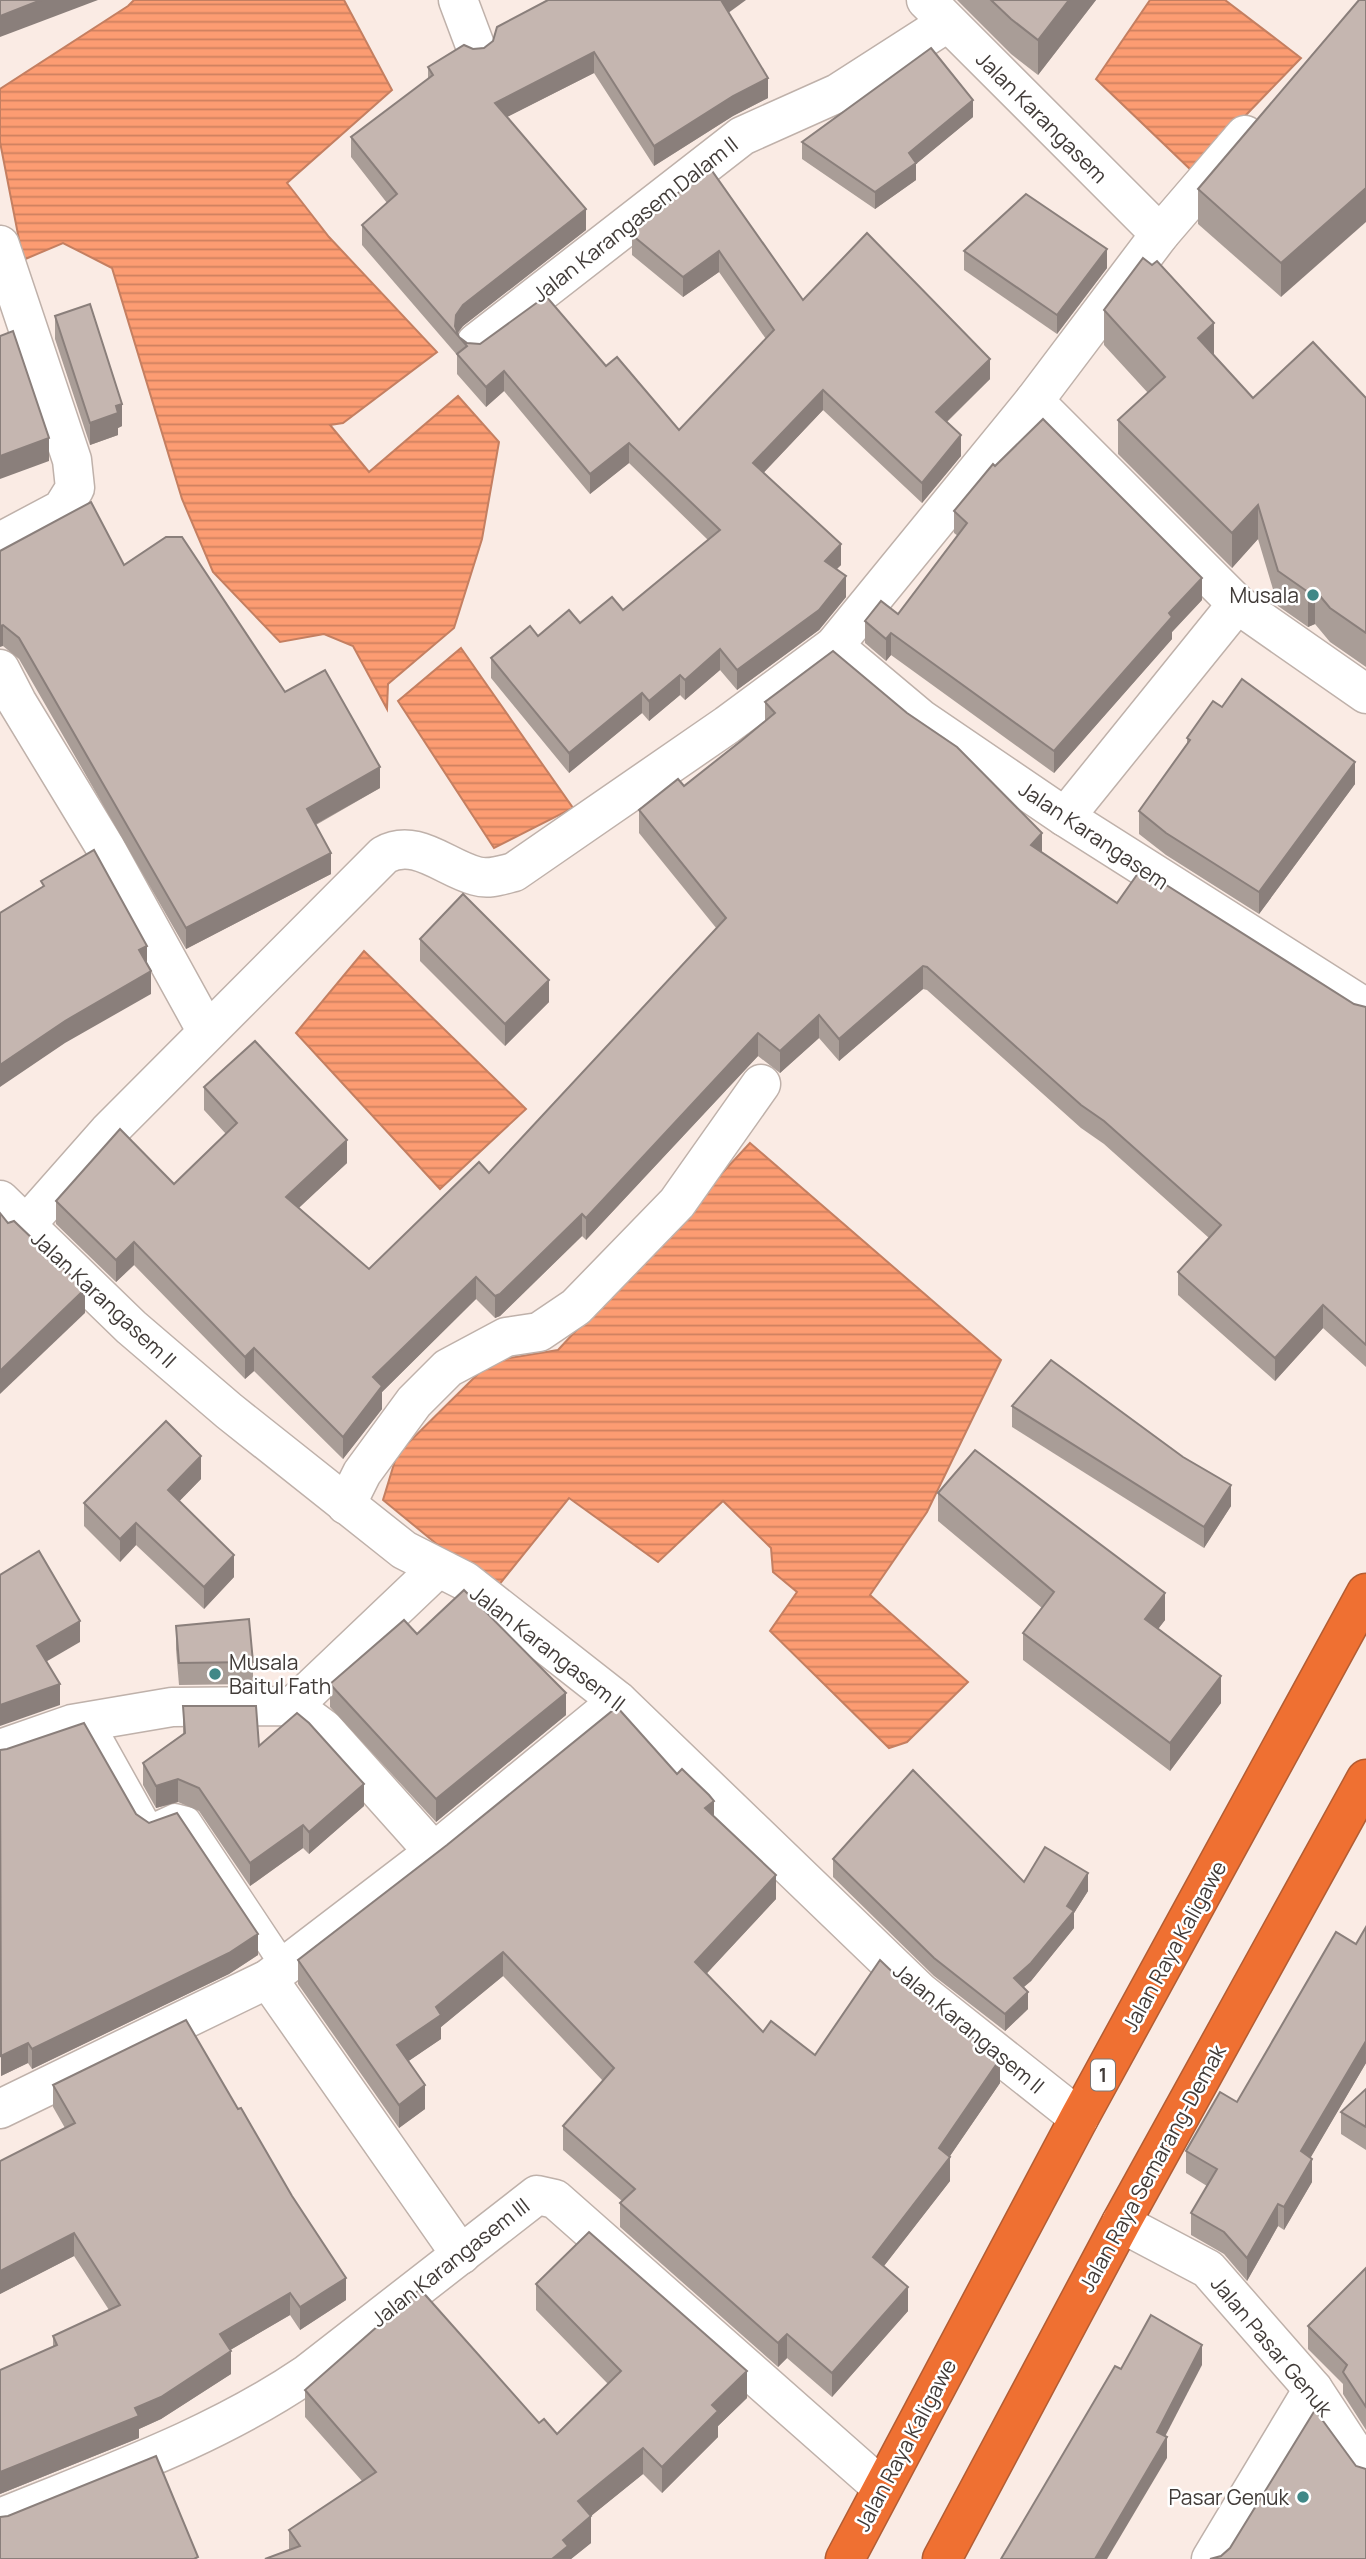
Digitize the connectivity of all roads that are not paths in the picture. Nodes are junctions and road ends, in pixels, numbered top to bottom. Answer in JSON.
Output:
{"nodes":[{"id":1,"x":458,"y":0,"type":"edge"},
{"id":2,"x":936,"y":11,"type":"edge"},
{"id":3,"x":476,"y":48,"type":"edge"},
{"id":4,"x":1268,"y":107,"type":"edge"},
{"id":5,"x":1160,"y":234,"type":"junction"},
{"id":6,"x":0,"y":246,"type":"edge"},
{"id":7,"x":476,"y":343,"type":"edge"},
{"id":8,"x":1034,"y":401,"type":"junction"},
{"id":9,"x":0,"y":542,"type":"edge"},
{"id":10,"x":1237,"y":604,"type":"junction"},
{"id":11,"x":834,"y":646,"type":"junction"},
{"id":12,"x":0,"y":669,"type":"edge"},
{"id":13,"x":1366,"y":694,"type":"edge"},
{"id":14,"x":1065,"y":817,"type":"junction"},
{"id":15,"x":1366,"y":1008,"type":"edge"},
{"id":16,"x":208,"y":1032,"type":"junction"},
{"id":17,"x":761,"y":1084,"type":"dead end"},
{"id":18,"x":12,"y":1213,"type":"edge"},
{"id":19,"x":346,"y":1505,"type":"junction"},
{"id":20,"x":438,"y":1568,"type":"junction"},
{"id":21,"x":1366,"y":1593,"type":"edge"},
{"id":22,"x":618,"y":1700,"type":"junction"},
{"id":23,"x":293,"y":1706,"type":"junction"},
{"id":24,"x":89,"y":1720,"type":"junction"},
{"id":25,"x":0,"y":1749,"type":"edge"},
{"id":26,"x":1366,"y":1779,"type":"edge"},
{"id":27,"x":434,"y":1852,"type":"junction"},
{"id":28,"x":276,"y":1972,"type":"junction"},
{"id":29,"x":0,"y":2109,"type":"edge"},
{"id":30,"x":1079,"y":2118,"type":"junction"},
{"id":31,"x":1121,"y":2223,"type":"junction"},
{"id":32,"x":461,"y":2255,"type":"junction"},
{"id":33,"x":1313,"y":2389,"type":"junction"},
{"id":34,"x":1366,"y":2470,"type":"edge"},
{"id":35,"x":881,"y":2487,"type":"junction"},
{"id":36,"x":0,"y":2518,"type":"edge"},
{"id":37,"x":845,"y":2559,"type":"edge"},
{"id":38,"x":942,"y":2559,"type":"edge"},
{"id":39,"x":1210,"y":2559,"type":"edge"}],
"edges":[{"from":1,"to":3,"type":"street"},
{"from":2,"to":5,"type":"street","name":"Jalan Karangasem"},
{"from":2,"to":7,"type":"street","name":"Jalan Karangasem Dalam II"},
{"from":4,"to":5,"type":"street"},
{"from":5,"to":8,"type":"street"},
{"from":6,"to":9,"type":"street"},
{"from":8,"to":10,"type":"street"},
{"from":8,"to":11,"type":"street"},
{"from":10,"to":13,"type":"street"},
{"from":10,"to":14,"type":"street"},
{"from":11,"to":14,"type":"street","name":"Jalan Karangasem"},
{"from":11,"to":16,"type":"street"},
{"from":12,"to":16,"type":"street"},
{"from":14,"to":15,"type":"street","name":"Jalan Karangasem"},
{"from":16,"to":18,"type":"street"},
{"from":17,"to":19,"type":"street"},
{"from":18,"to":19,"type":"street","name":"Jalan Karangasem II"},
{"from":19,"to":20,"type":"street","name":"Jalan Karangasem II"},
{"from":20,"to":22,"type":"street","name":"Jalan Karangasem II"},
{"from":20,"to":23,"type":"street"},
{"from":21,"to":30,"type":"highway","name":"Jalan Raya Kaligawe","number":"1"},
{"from":22,"to":27,"type":"street"},
{"from":22,"to":30,"type":"street","name":"Jalan Karangasem II"},
{"from":23,"to":24,"type":"street"},
{"from":23,"to":27,"type":"street"},
{"from":24,"to":25,"type":"street"},
{"from":24,"to":28,"type":"lane"},
{"from":26,"to":31,"type":"highway","name":"Jalan Raya Semarang-Demak"},
{"from":27,"to":28,"type":"street"},
{"from":28,"to":29,"type":"street"},
{"from":28,"to":32,"type":"street"},
{"from":30,"to":35,"type":"highway","name":"Jalan Raya Kaligawe","number":"1"},
{"from":31,"to":33,"type":"street","name":"Jalan Pasar Genuk"},
{"from":31,"to":38,"type":"highway","name":"Jalan Raya Semarang-Demak"},
{"from":32,"to":35,"type":"street","name":"Jalan Karangasem III"},
{"from":32,"to":36,"type":"street","name":"Jalan Karangasem III"},
{"from":33,"to":34,"type":"street","name":"Jalan Pasar Genuk"},
{"from":33,"to":39,"type":"street"},
{"from":35,"to":37,"type":"highway","name":"Jalan Raya Kaligawe","number":"1"}]}
